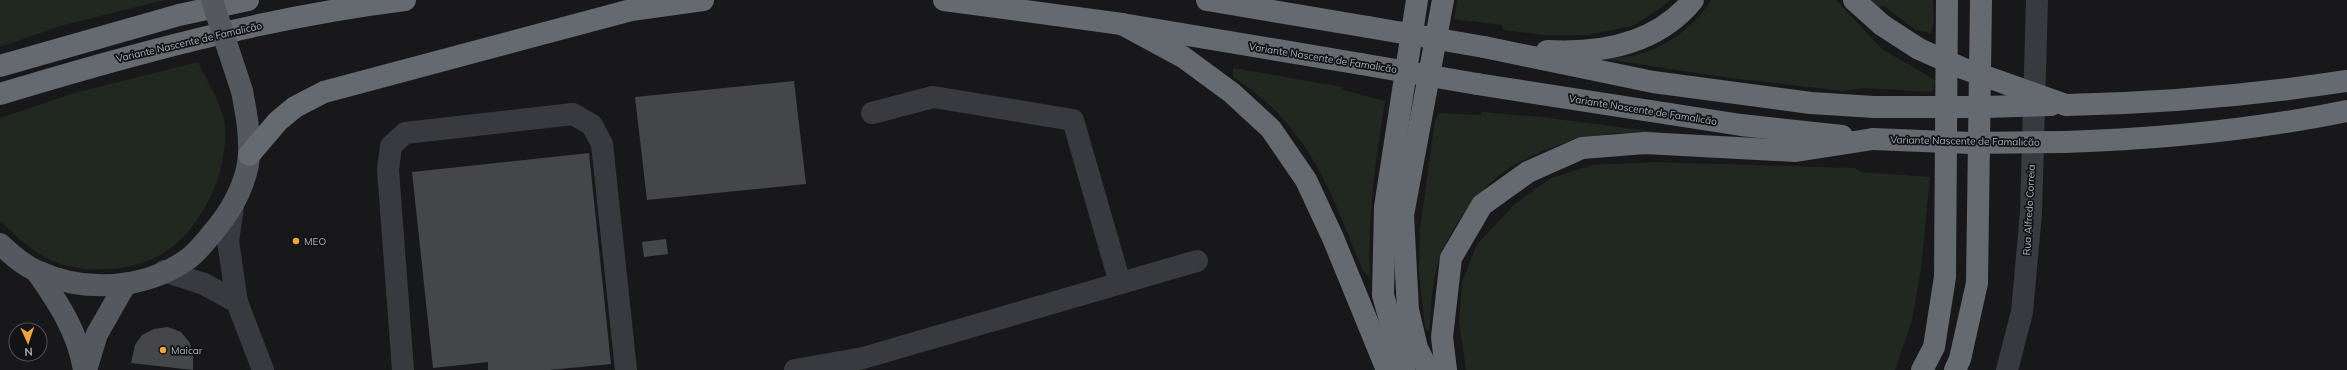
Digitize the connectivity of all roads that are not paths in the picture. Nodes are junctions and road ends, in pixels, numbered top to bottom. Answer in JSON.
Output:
{"nodes":[{"id":1,"x":212,"y":0,"type":"edge"},
{"id":2,"x":248,"y":0,"type":"edge"},
{"id":3,"x":405,"y":0,"type":"edge"},
{"id":4,"x":703,"y":0,"type":"edge"},
{"id":5,"x":944,"y":0,"type":"edge"},
{"id":6,"x":1207,"y":0,"type":"edge"},
{"id":7,"x":1417,"y":0,"type":"edge"},
{"id":8,"x":1443,"y":0,"type":"edge"},
{"id":9,"x":1693,"y":0,"type":"edge"},
{"id":10,"x":1854,"y":0,"type":"edge"},
{"id":11,"x":1947,"y":0,"type":"edge"},
{"id":12,"x":1980,"y":0,"type":"edge"},
{"id":13,"x":2036,"y":0,"type":"edge"},
{"id":14,"x":1122,"y":24,"type":"junction"},
{"id":15,"x":1484,"y":47,"type":"junction"},
{"id":16,"x":0,"y":66,"type":"edge"},
{"id":17,"x":2347,"y":81,"type":"edge"},
{"id":18,"x":0,"y":94,"type":"edge"},
{"id":19,"x":2066,"y":105,"type":"junction"},
{"id":20,"x":2347,"y":111,"type":"edge"},
{"id":21,"x":872,"y":113,"type":"dead end"},
{"id":22,"x":1873,"y":139,"type":"junction"},
{"id":23,"x":250,"y":155,"type":"junction"},
{"id":24,"x":233,"y":207,"type":"junction"},
{"id":25,"x":0,"y":244,"type":"edge"},
{"id":26,"x":1197,"y":261,"type":"dead end"},
{"id":27,"x":36,"y":271,"type":"junction"},
{"id":28,"x":164,"y":271,"type":"junction"},
{"id":29,"x":1120,"y":283,"type":"junction"},
{"id":30,"x":125,"y":285,"type":"junction"},
{"id":31,"x":237,"y":302,"type":"junction"},
{"id":32,"x":868,"y":364,"type":"edge"},
{"id":33,"x":85,"y":370,"type":"edge"},
{"id":34,"x":263,"y":370,"type":"edge"},
{"id":35,"x":403,"y":370,"type":"edge"},
{"id":36,"x":626,"y":370,"type":"edge"},
{"id":37,"x":795,"y":370,"type":"edge"},
{"id":38,"x":1387,"y":370,"type":"edge"},
{"id":39,"x":1404,"y":370,"type":"edge"},
{"id":40,"x":1428,"y":370,"type":"edge"},
{"id":41,"x":1446,"y":370,"type":"edge"},
{"id":42,"x":1922,"y":370,"type":"edge"},
{"id":43,"x":1955,"y":370,"type":"edge"},
{"id":44,"x":2007,"y":370,"type":"edge"}],
"edges":[{"from":1,"to":23,"type":"main road","bridge":true},
{"from":2,"to":16,"type":"highway"},
{"from":3,"to":18,"type":"highway","name":"Variante Nascente de Famalicão"},
{"from":4,"to":23,"type":"highway"},
{"from":5,"to":14,"type":"highway","name":"Variante Nascente de Famalicão"},
{"from":6,"to":15,"type":"highway","bridge":true},
{"from":7,"to":39,"type":"highway"},
{"from":8,"to":40,"type":"highway"},
{"from":9,"to":15,"type":"highway"},
{"from":10,"to":19,"type":"highway","bridge":true},
{"from":11,"to":42,"type":"highway"},
{"from":12,"to":43,"type":"highway"},
{"from":13,"to":44,"type":"street","name":"Rua Alfredo Correia"},
{"from":14,"to":22,"type":"highway","name":"Variante Nascente de Famalicão","bridge":true},
{"from":14,"to":38,"type":"highway"},
{"from":15,"to":19,"type":"highway","bridge":true},
{"from":17,"to":19,"type":"highway"},
{"from":20,"to":22,"type":"highway","name":"Variante Nascente de Famalicão","bridge":true},
{"from":21,"to":29,"type":"street"},
{"from":22,"to":41,"type":"highway"},
{"from":23,"to":24,"type":"main road"},
{"from":24,"to":28,"type":"main road"},
{"from":24,"to":31,"type":"street"},
{"from":25,"to":27,"type":"main road"},
{"from":26,"to":29,"type":"street"},
{"from":27,"to":30,"type":"main road"},
{"from":27,"to":33,"type":"main road"},
{"from":28,"to":30,"type":"main road"},
{"from":28,"to":31,"type":"street"},
{"from":29,"to":32,"type":"street"},
{"from":30,"to":33,"type":"main road"},
{"from":31,"to":34,"type":"street"},
{"from":32,"to":37,"type":"street"},
{"from":35,"to":36,"type":"street"}]}
